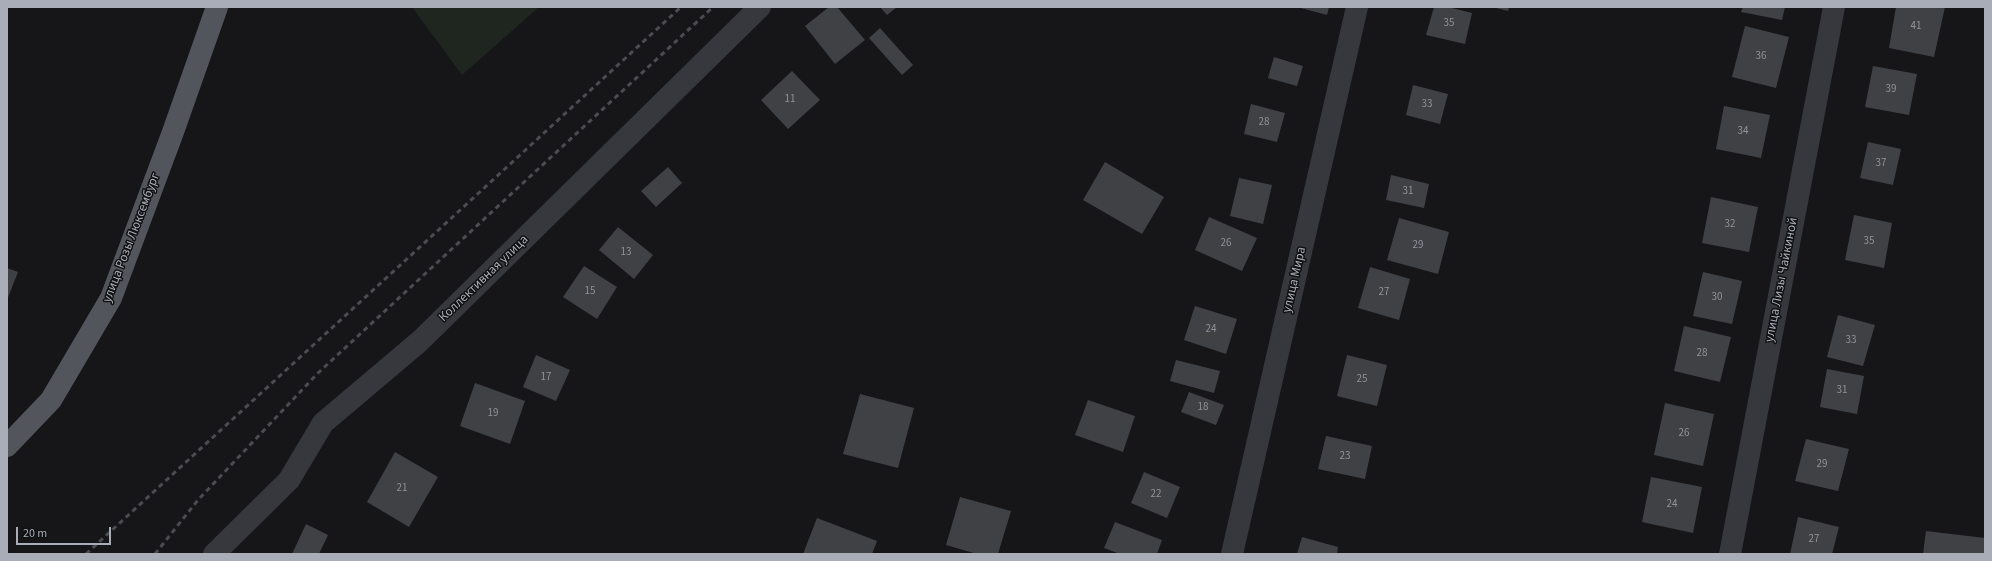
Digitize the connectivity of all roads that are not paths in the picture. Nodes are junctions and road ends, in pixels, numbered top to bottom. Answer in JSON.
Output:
{"nodes":[{"id":1,"x":217,"y":7,"type":"edge"},
{"id":2,"x":760,"y":7,"type":"edge"},
{"id":3,"x":1357,"y":7,"type":"edge"},
{"id":4,"x":1834,"y":7,"type":"edge"},
{"id":5,"x":7,"y":446,"type":"edge"},
{"id":6,"x":214,"y":554,"type":"edge"},
{"id":7,"x":1232,"y":554,"type":"edge"},
{"id":8,"x":1730,"y":554,"type":"edge"}],
"edges":[{"from":1,"to":5,"type":"main road","name":"улица Розы Люксембург"},
{"from":2,"to":6,"type":"street","name":"Коллективная улица"},
{"from":3,"to":7,"type":"street","name":"улица Мира"},
{"from":4,"to":8,"type":"street","name":"улица Лизы Чайкиной"}]}
